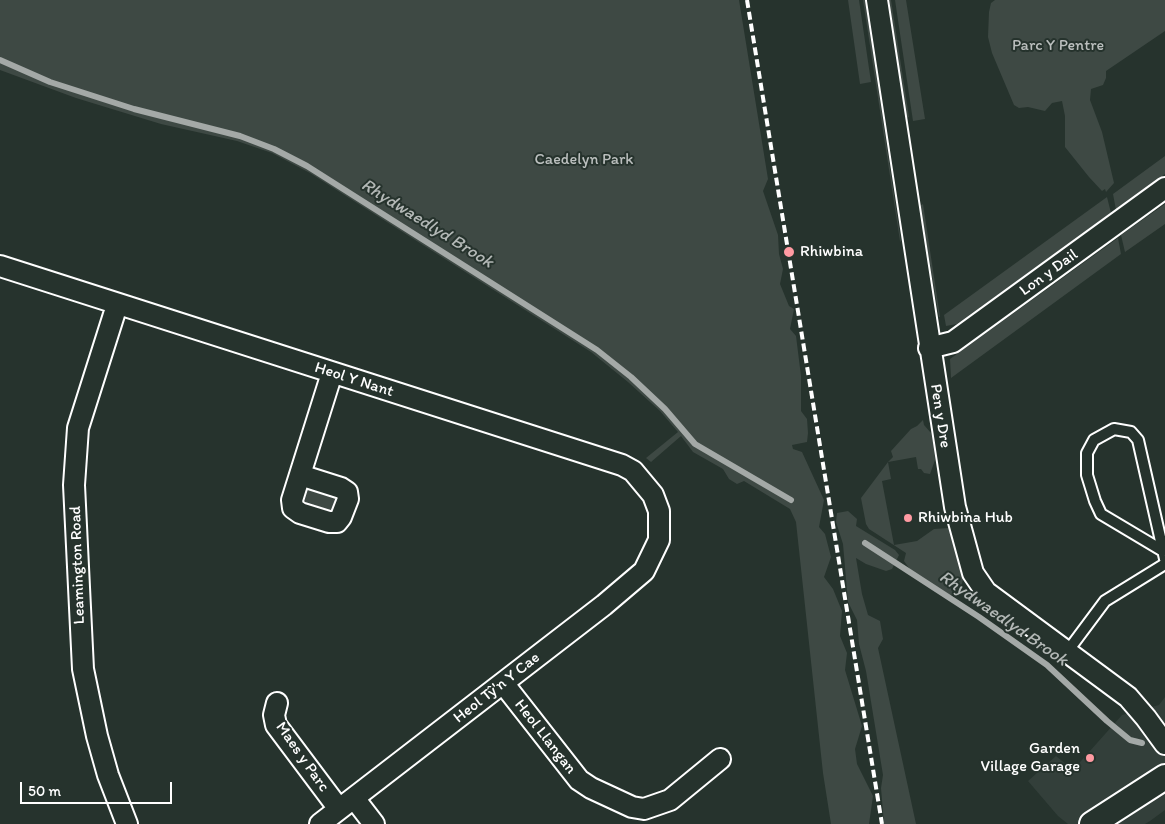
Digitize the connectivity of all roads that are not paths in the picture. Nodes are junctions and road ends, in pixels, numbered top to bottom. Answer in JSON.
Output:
{"nodes":[{"id":1,"x":877,"y":0,"type":"edge"},
{"id":2,"x":1165,"y":188,"type":"edge"},
{"id":3,"x":0,"y":266,"type":"edge"},
{"id":4,"x":117,"y":305,"type":"junction"},
{"id":5,"x":929,"y":348,"type":"junction"},
{"id":6,"x":332,"y":373,"type":"junction"},
{"id":7,"x":300,"y":475,"type":"dead end"},
{"id":8,"x":659,"y":540,"type":"joint"},
{"id":9,"x":1164,"y":555,"type":"edge"},
{"id":10,"x":1165,"y":564,"type":"edge"},
{"id":11,"x":1067,"y":652,"type":"junction"},
{"id":12,"x":503,"y":683,"type":"junction"},
{"id":13,"x":277,"y":703,"type":"dead end"},
{"id":14,"x":1165,"y":744,"type":"edge"},
{"id":15,"x":720,"y":759,"type":"dead end"},
{"id":16,"x":1165,"y":777,"type":"edge"},
{"id":17,"x":346,"y":804,"type":"junction"},
{"id":18,"x":127,"y":824,"type":"edge"},
{"id":19,"x":320,"y":824,"type":"edge"},
{"id":20,"x":374,"y":824,"type":"edge"},
{"id":21,"x":1092,"y":824,"type":"edge"}],
"edges":[{"from":1,"to":5,"type":"street","name":"Pen y Dre"},
{"from":2,"to":5,"type":"street","name":"Lon y Dail"},
{"from":3,"to":4,"type":"street","name":"Heol Y Nant"},
{"from":4,"to":6,"type":"street","name":"Heol Y Nant"},
{"from":4,"to":18,"type":"street","name":"Leamington Road"},
{"from":5,"to":11,"type":"street","name":"Pen y Dre"},
{"from":6,"to":7,"type":"street"},
{"from":6,"to":8,"type":"street","name":"Heol Y Nant"},
{"from":8,"to":12,"type":"street","name":"Heol Tŷ'n Y Cae"},
{"from":9,"to":9,"type":"lane"},
{"from":10,"to":11,"type":"lane"},
{"from":11,"to":14,"type":"street","name":"Pen y Dre"},
{"from":12,"to":15,"type":"street","name":"Heol Llangan"},
{"from":12,"to":17,"type":"street","name":"Heol Tŷ'n Y Cae"},
{"from":13,"to":17,"type":"street","name":"Maes y Parc"},
{"from":16,"to":21,"type":"street"},
{"from":17,"to":19,"type":"street","name":"Heol Tŷ'n Y Cae"},
{"from":17,"to":20,"type":"street","name":"Maes y Parc"}]}
